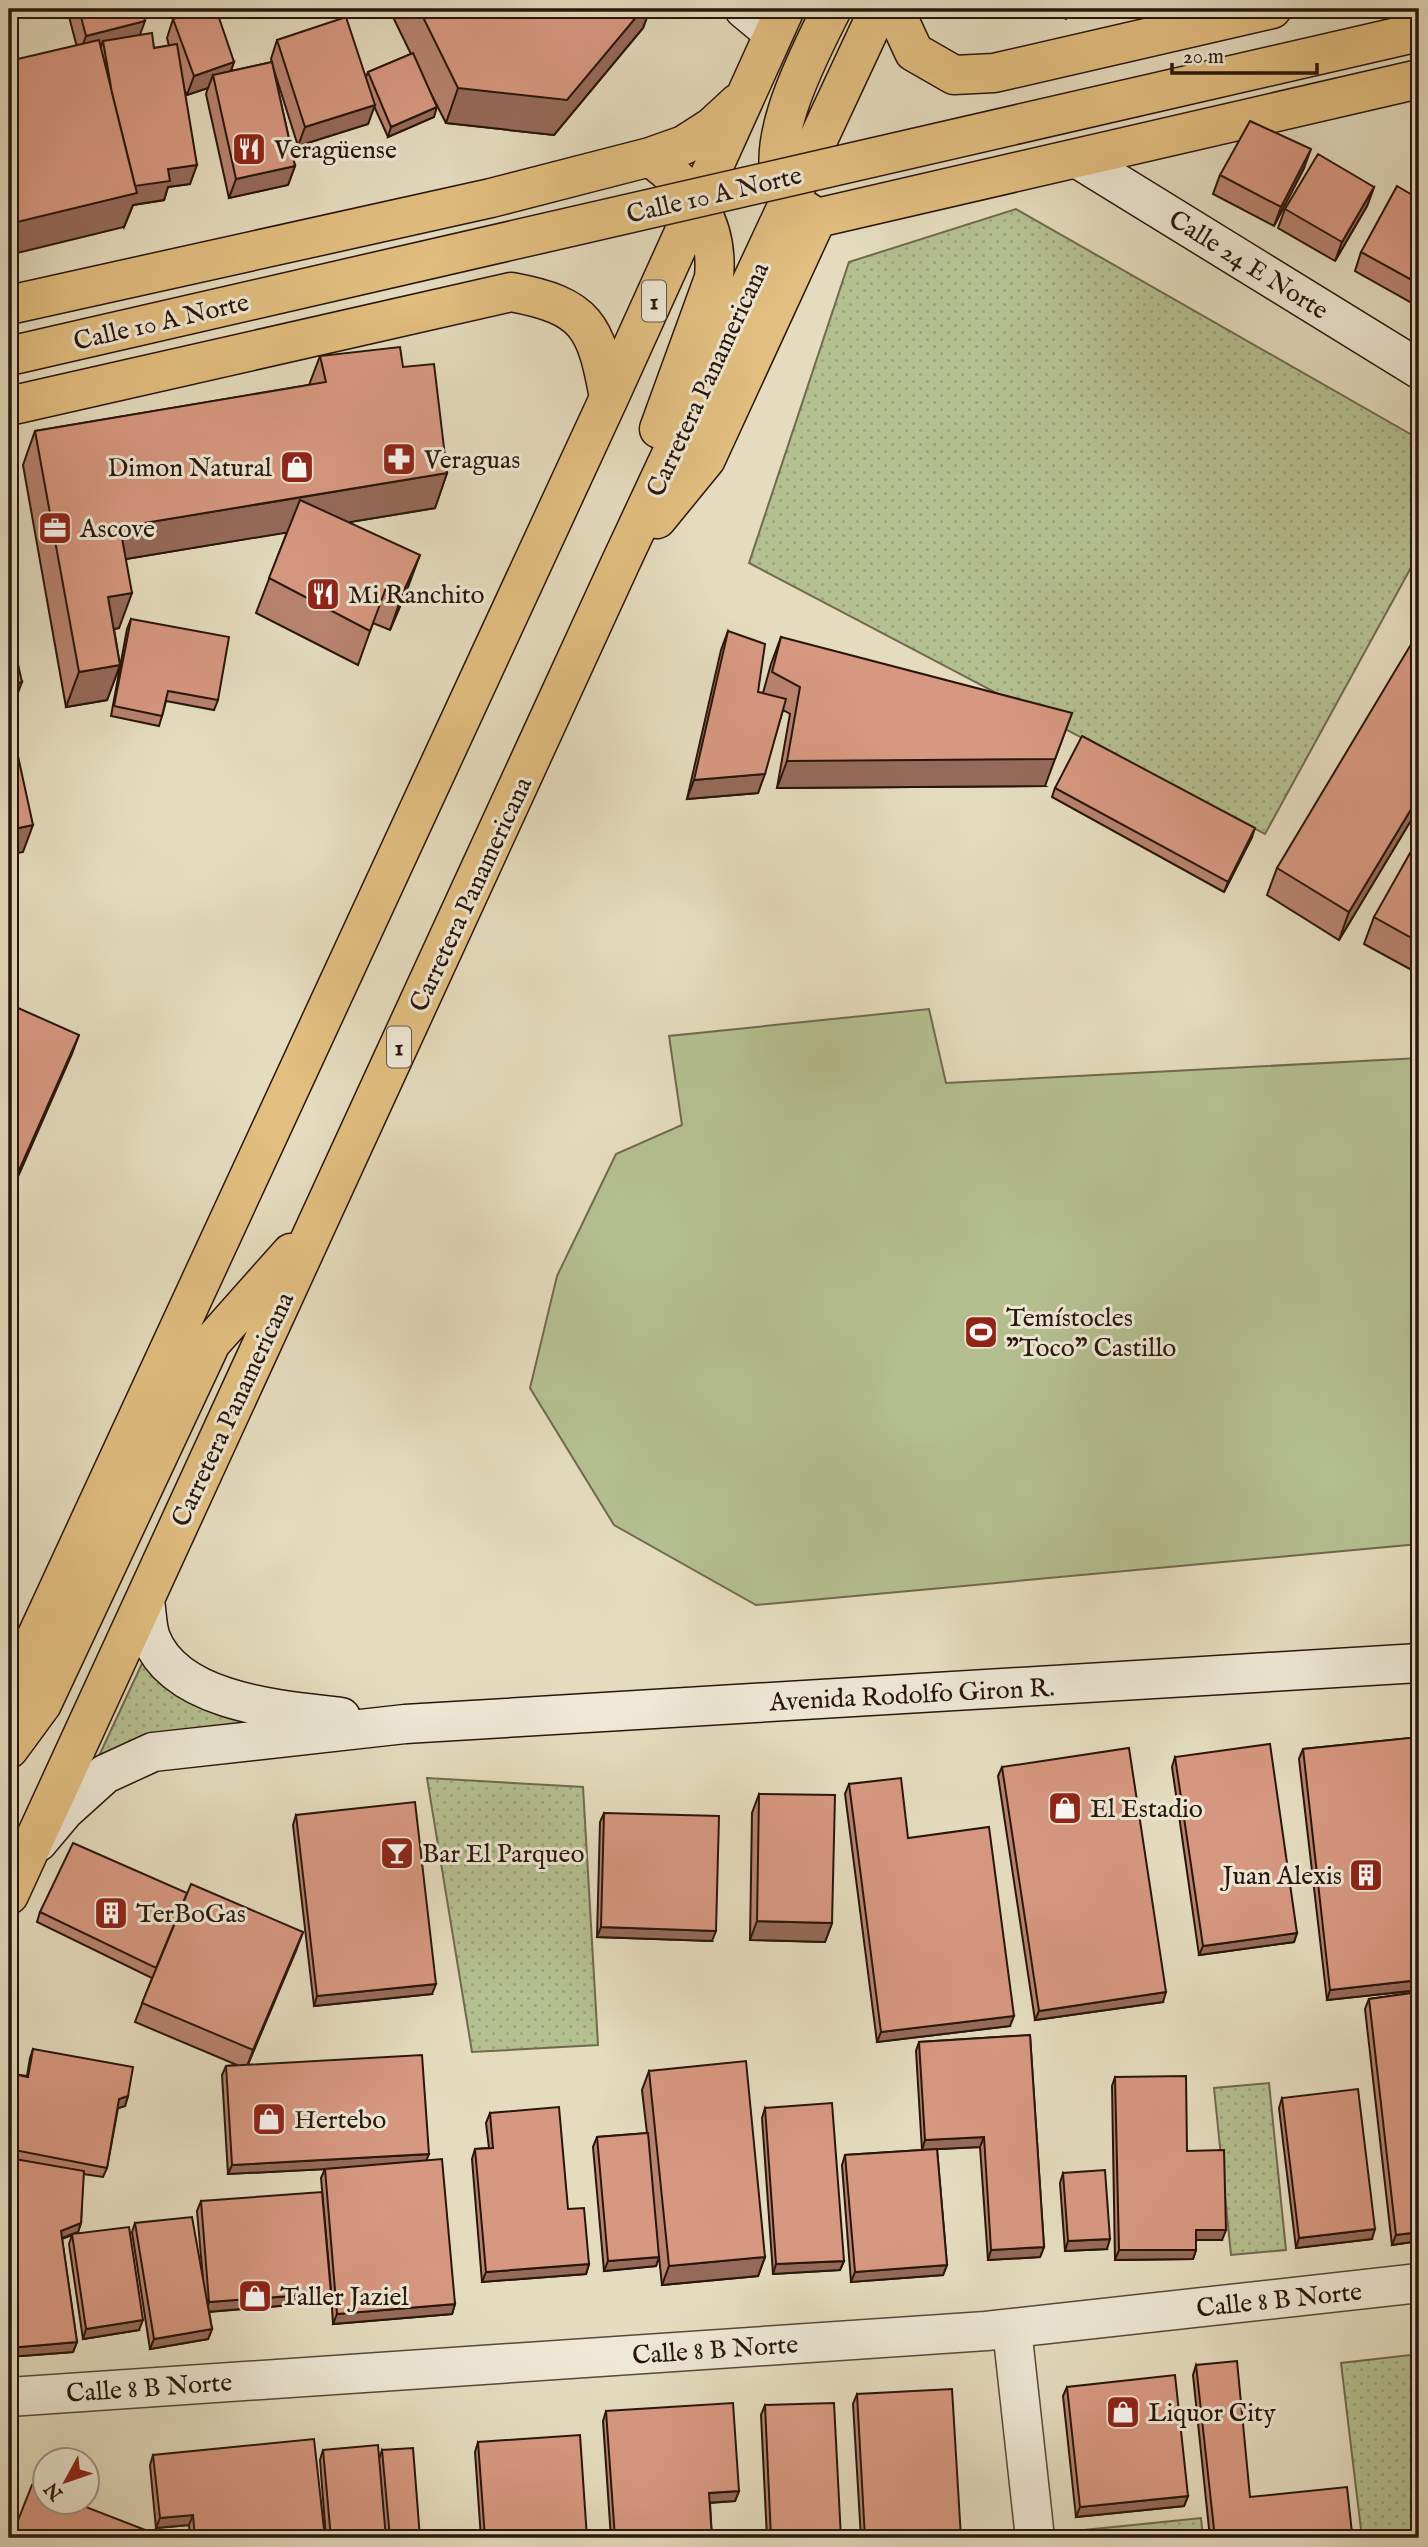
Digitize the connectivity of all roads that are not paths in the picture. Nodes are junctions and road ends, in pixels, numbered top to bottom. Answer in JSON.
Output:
{"nodes":[{"id":1,"x":744,"y":9,"type":"edge"},
{"id":2,"x":832,"y":9,"type":"edge"},
{"id":3,"x":879,"y":9,"type":"edge"},
{"id":4,"x":894,"y":9,"type":"edge"},
{"id":5,"x":1272,"y":9,"type":"edge"},
{"id":6,"x":779,"y":21,"type":"edge"},
{"id":7,"x":1419,"y":32,"type":"edge"},
{"id":8,"x":1058,"y":59,"type":"junction"},
{"id":9,"x":1419,"y":79,"type":"edge"},
{"id":10,"x":744,"y":97,"type":"junction"},
{"id":11,"x":650,"y":158,"type":"junction"},
{"id":12,"x":1078,"y":159,"type":"junction"},
{"id":13,"x":491,"y":198,"type":"junction"},
{"id":14,"x":699,"y":204,"type":"junction"},
{"id":15,"x":804,"y":209,"type":"junction"},
{"id":16,"x":511,"y":292,"type":"junction"},
{"id":17,"x":9,"y":305,"type":"edge"},
{"id":18,"x":9,"y":356,"type":"edge"},
{"id":19,"x":1419,"y":369,"type":"edge"},
{"id":20,"x":609,"y":398,"type":"junction"},
{"id":21,"x":9,"y":406,"type":"edge"},
{"id":22,"x":555,"y":711,"type":"junction"},
{"id":23,"x":318,"y":1222,"type":"junction"},
{"id":24,"x":145,"y":1601,"type":"junction"},
{"id":25,"x":1419,"y":1663,"type":"edge"},
{"id":26,"x":9,"y":1696,"type":"edge"},
{"id":27,"x":405,"y":1724,"type":"junction"},
{"id":28,"x":9,"y":1749,"type":"edge"},
{"id":29,"x":27,"y":1854,"type":"junction"},
{"id":30,"x":9,"y":1895,"type":"edge"},
{"id":31,"x":1419,"y":2283,"type":"edge"},
{"id":32,"x":1012,"y":2329,"type":"junction"},
{"id":33,"x":9,"y":2397,"type":"edge"},
{"id":34,"x":1035,"y":2538,"type":"edge"}],
"edges":[{"from":1,"to":6,"type":"street"},
{"from":2,"to":15,"type":"main road"},
{"from":3,"to":15,"type":"main road"},
{"from":4,"to":8,"type":"main road"},
{"from":5,"to":8,"type":"main road"},
{"from":6,"to":10,"type":"main road","number":"1"},
{"from":7,"to":18,"type":"main road","name":"Calle 10 A Norte","bridge":true},
{"from":8,"to":12,"type":"main road"},
{"from":9,"to":12,"type":"main road"},
{"from":10,"to":11,"type":"main road"},
{"from":10,"to":14,"type":"main road","number":"1"},
{"from":11,"to":13,"type":"main road"},
{"from":11,"to":14,"type":"main road"},
{"from":12,"to":15,"type":"main road"},
{"from":12,"to":19,"type":"street","name":"Calle 24 E Norte"},
{"from":13,"to":16,"type":"main road"},
{"from":13,"to":17,"type":"main road"},
{"from":14,"to":20,"type":"main road","number":"1"},
{"from":14,"to":22,"type":"main road"},
{"from":15,"to":22,"type":"main road","name":"Carretera Panamericana","number":"1"},
{"from":16,"to":20,"type":"main road"},
{"from":16,"to":21,"type":"main road"},
{"from":20,"to":26,"type":"main road","number":"1"},
{"from":22,"to":23,"type":"main road","name":"Carretera Panamericana","number":"1"},
{"from":23,"to":24,"type":"main road","name":"Carretera Panamericana","number":"1"},
{"from":23,"to":28,"type":"main road"},
{"from":24,"to":27,"type":"street","name":"Avenida Rodolfo Giron R."},
{"from":24,"to":29,"type":"main road","name":"Carretera Panamericana","number":"1"},
{"from":25,"to":27,"type":"street","name":"Avenida Rodolfo Giron R."},
{"from":27,"to":29,"type":"street","name":"Avenida Rodolfo Giron R."},
{"from":29,"to":30,"type":"main road","name":"Carretera Panamericana","number":"1"},
{"from":31,"to":32,"type":"street","name":"Calle 8 B Norte"},
{"from":32,"to":33,"type":"street","name":"Calle 8 B Norte"},
{"from":32,"to":34,"type":"street"}]}
